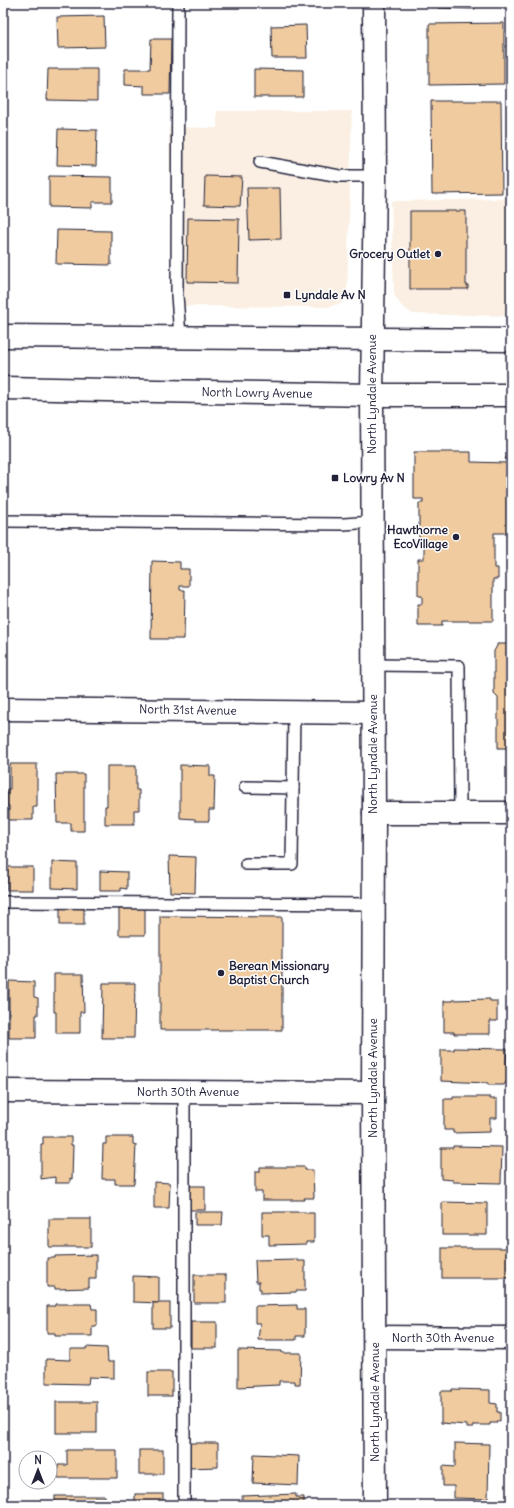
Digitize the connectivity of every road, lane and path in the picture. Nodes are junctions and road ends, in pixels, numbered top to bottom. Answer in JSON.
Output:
{"nodes":[{"id":1,"x":178,"y":3,"type":"edge"},
{"id":2,"x":374,"y":3,"type":"edge"},
{"id":3,"x":260,"y":162,"type":"dead end"},
{"id":4,"x":375,"y":176,"type":"junction"},
{"id":5,"x":3,"y":336,"type":"edge"},
{"id":6,"x":180,"y":337,"type":"junction"},
{"id":7,"x":372,"y":339,"type":"junction"},
{"id":8,"x":511,"y":340,"type":"edge"},
{"id":9,"x":3,"y":388,"type":"edge"},
{"id":10,"x":511,"y":394,"type":"edge"},
{"id":11,"x":372,"y":395,"type":"junction"},
{"id":12,"x":3,"y":522,"type":"edge"},
{"id":13,"x":372,"y":522,"type":"junction"},
{"id":14,"x":373,"y":665,"type":"junction"},
{"id":15,"x":3,"y":709,"type":"edge"},
{"id":16,"x":294,"y":711,"type":"junction"},
{"id":17,"x":373,"y":713,"type":"junction"},
{"id":18,"x":245,"y":787,"type":"dead end"},
{"id":19,"x":293,"y":788,"type":"junction"},
{"id":20,"x":460,"y":812,"type":"junction"},
{"id":21,"x":374,"y":813,"type":"junction"},
{"id":22,"x":511,"y":813,"type":"edge"},
{"id":23,"x":246,"y":864,"type":"dead end"},
{"id":24,"x":3,"y":902,"type":"edge"},
{"id":25,"x":373,"y":904,"type":"junction"},
{"id":26,"x":3,"y":1091,"type":"edge"},
{"id":27,"x":184,"y":1092,"type":"junction"},
{"id":28,"x":373,"y":1093,"type":"junction"},
{"id":29,"x":375,"y":1337,"type":"junction"},
{"id":30,"x":511,"y":1338,"type":"edge"},
{"id":31,"x":184,"y":1505,"type":"edge"},
{"id":32,"x":375,"y":1505,"type":"edge"}],
"edges":[{"from":1,"to":6,"type":"lane"},
{"from":2,"to":4,"type":"street","name":"North Lyndale Avenue"},
{"from":3,"to":4,"type":"lane"},
{"from":4,"to":7,"type":"street","name":"North Lyndale Avenue"},
{"from":5,"to":6,"type":"street"},
{"from":6,"to":7,"type":"street"},
{"from":7,"to":8,"type":"street"},
{"from":7,"to":11,"type":"street","name":"North Lyndale Avenue"},
{"from":9,"to":11,"type":"street","name":"North Lowry Avenue"},
{"from":10,"to":11,"type":"street","name":"North Lowry Avenue"},
{"from":11,"to":13,"type":"street","name":"North Lyndale Avenue"},
{"from":12,"to":13,"type":"lane"},
{"from":13,"to":14,"type":"street","name":"North Lyndale Avenue"},
{"from":14,"to":17,"type":"street","name":"North Lyndale Avenue"},
{"from":14,"to":20,"type":"lane"},
{"from":15,"to":16,"type":"street","name":"North 31st Avenue"},
{"from":16,"to":17,"type":"street","name":"North 31st Avenue"},
{"from":16,"to":19,"type":"lane"},
{"from":17,"to":21,"type":"street","name":"North Lyndale Avenue"},
{"from":18,"to":19,"type":"lane"},
{"from":19,"to":23,"type":"lane"},
{"from":20,"to":21,"type":"street"},
{"from":20,"to":22,"type":"street"},
{"from":21,"to":25,"type":"street","name":"North Lyndale Avenue"},
{"from":24,"to":25,"type":"lane"},
{"from":25,"to":28,"type":"street","name":"North Lyndale Avenue"},
{"from":26,"to":27,"type":"street","name":"North 30th Avenue"},
{"from":27,"to":28,"type":"street","name":"North 30th Avenue"},
{"from":27,"to":31,"type":"lane"},
{"from":28,"to":29,"type":"street","name":"North Lyndale Avenue"},
{"from":29,"to":30,"type":"street","name":"North 30th Avenue"},
{"from":29,"to":32,"type":"street","name":"North Lyndale Avenue"}]}
